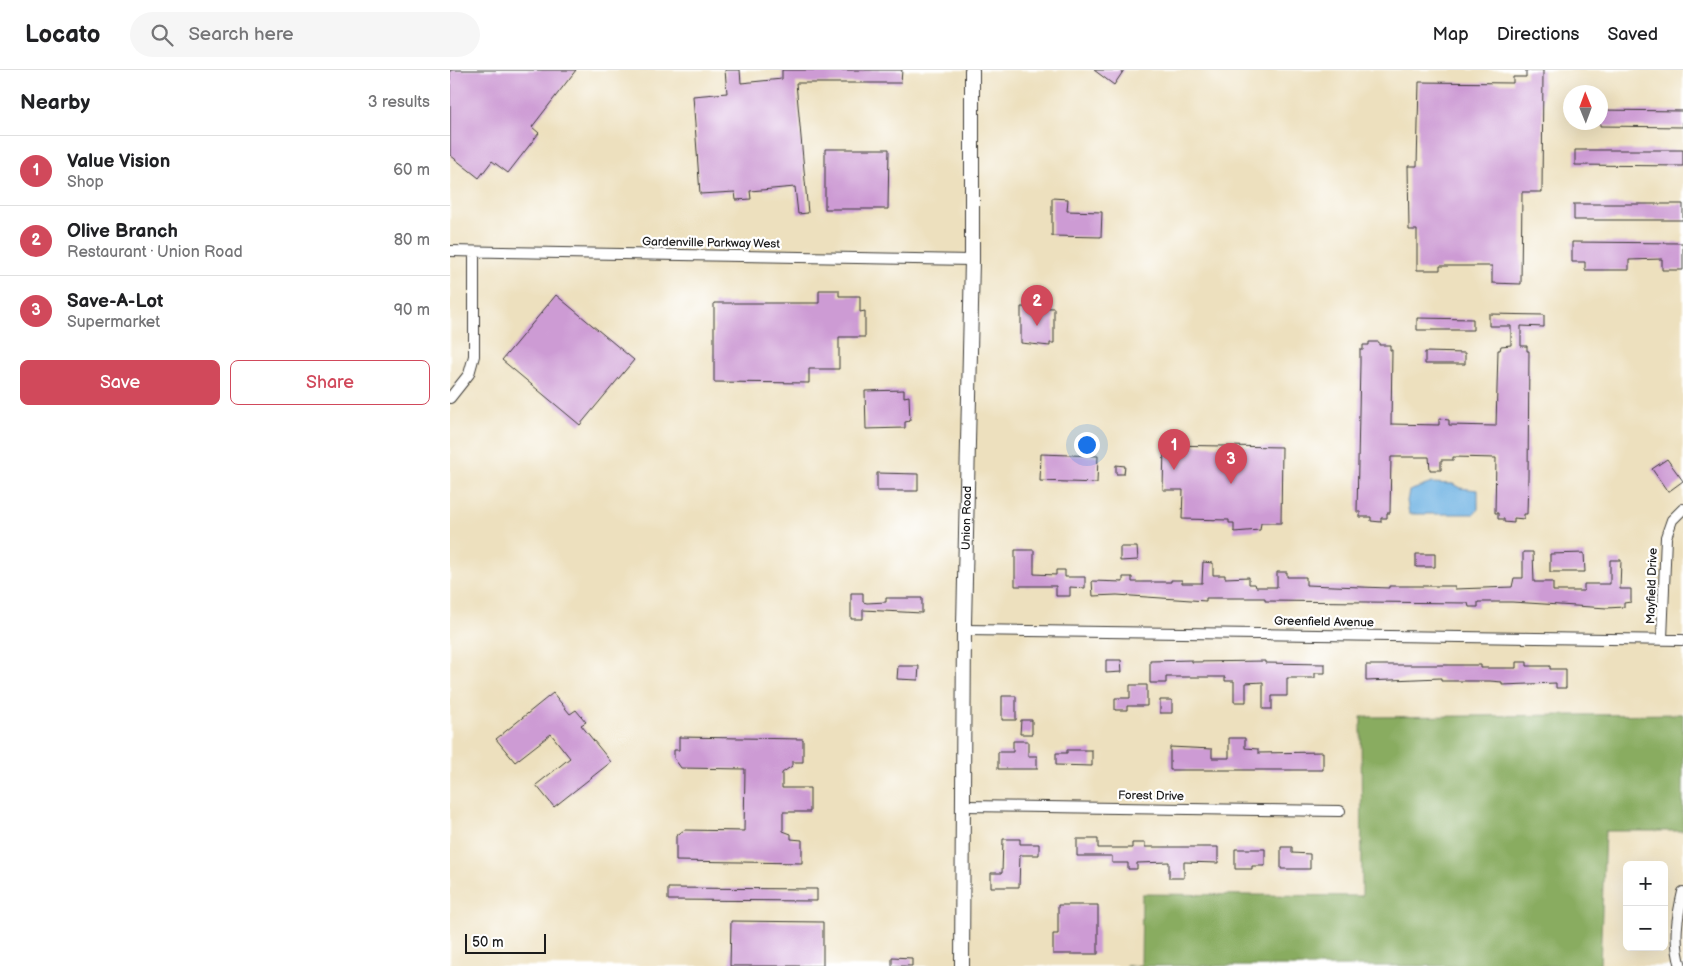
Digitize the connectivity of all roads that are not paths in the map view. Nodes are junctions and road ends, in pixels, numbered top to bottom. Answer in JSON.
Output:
{"nodes":[{"id":1,"x":972,"y":70,"type":"edge"},
{"id":2,"x":450,"y":252,"type":"edge"},
{"id":3,"x":474,"y":252,"type":"junction"},
{"id":4,"x":972,"y":260,"type":"junction"},
{"id":5,"x":450,"y":398,"type":"edge"},
{"id":6,"x":1683,"y":509,"type":"edge"},
{"id":7,"x":964,"y":630,"type":"junction"},
{"id":8,"x":1662,"y":639,"type":"junction"},
{"id":9,"x":1683,"y":640,"type":"edge"},
{"id":10,"x":963,"y":806,"type":"junction"},
{"id":11,"x":1340,"y":811,"type":"dead end"},
{"id":12,"x":1683,"y":892,"type":"edge"},
{"id":13,"x":962,"y":966,"type":"edge"},
{"id":14,"x":1682,"y":966,"type":"edge"}],
"edges":[{"from":1,"to":4,"type":"main road","name":"Union Road"},
{"from":2,"to":3,"type":"street","name":"Gardenville Parkway West"},
{"from":3,"to":4,"type":"street","name":"Gardenville Parkway West"},
{"from":3,"to":5,"type":"street"},
{"from":4,"to":7,"type":"main road","name":"Union Road"},
{"from":6,"to":8,"type":"street","name":"Mayfield Drive"},
{"from":7,"to":8,"type":"street","name":"Greenfield Avenue"},
{"from":7,"to":10,"type":"main road","name":"Union Road"},
{"from":8,"to":9,"type":"street","name":"Greenfield Avenue"},
{"from":10,"to":11,"type":"street","name":"Forest Drive"},
{"from":10,"to":13,"type":"main road","name":"Union Road"},
{"from":12,"to":14,"type":"street"}]}
